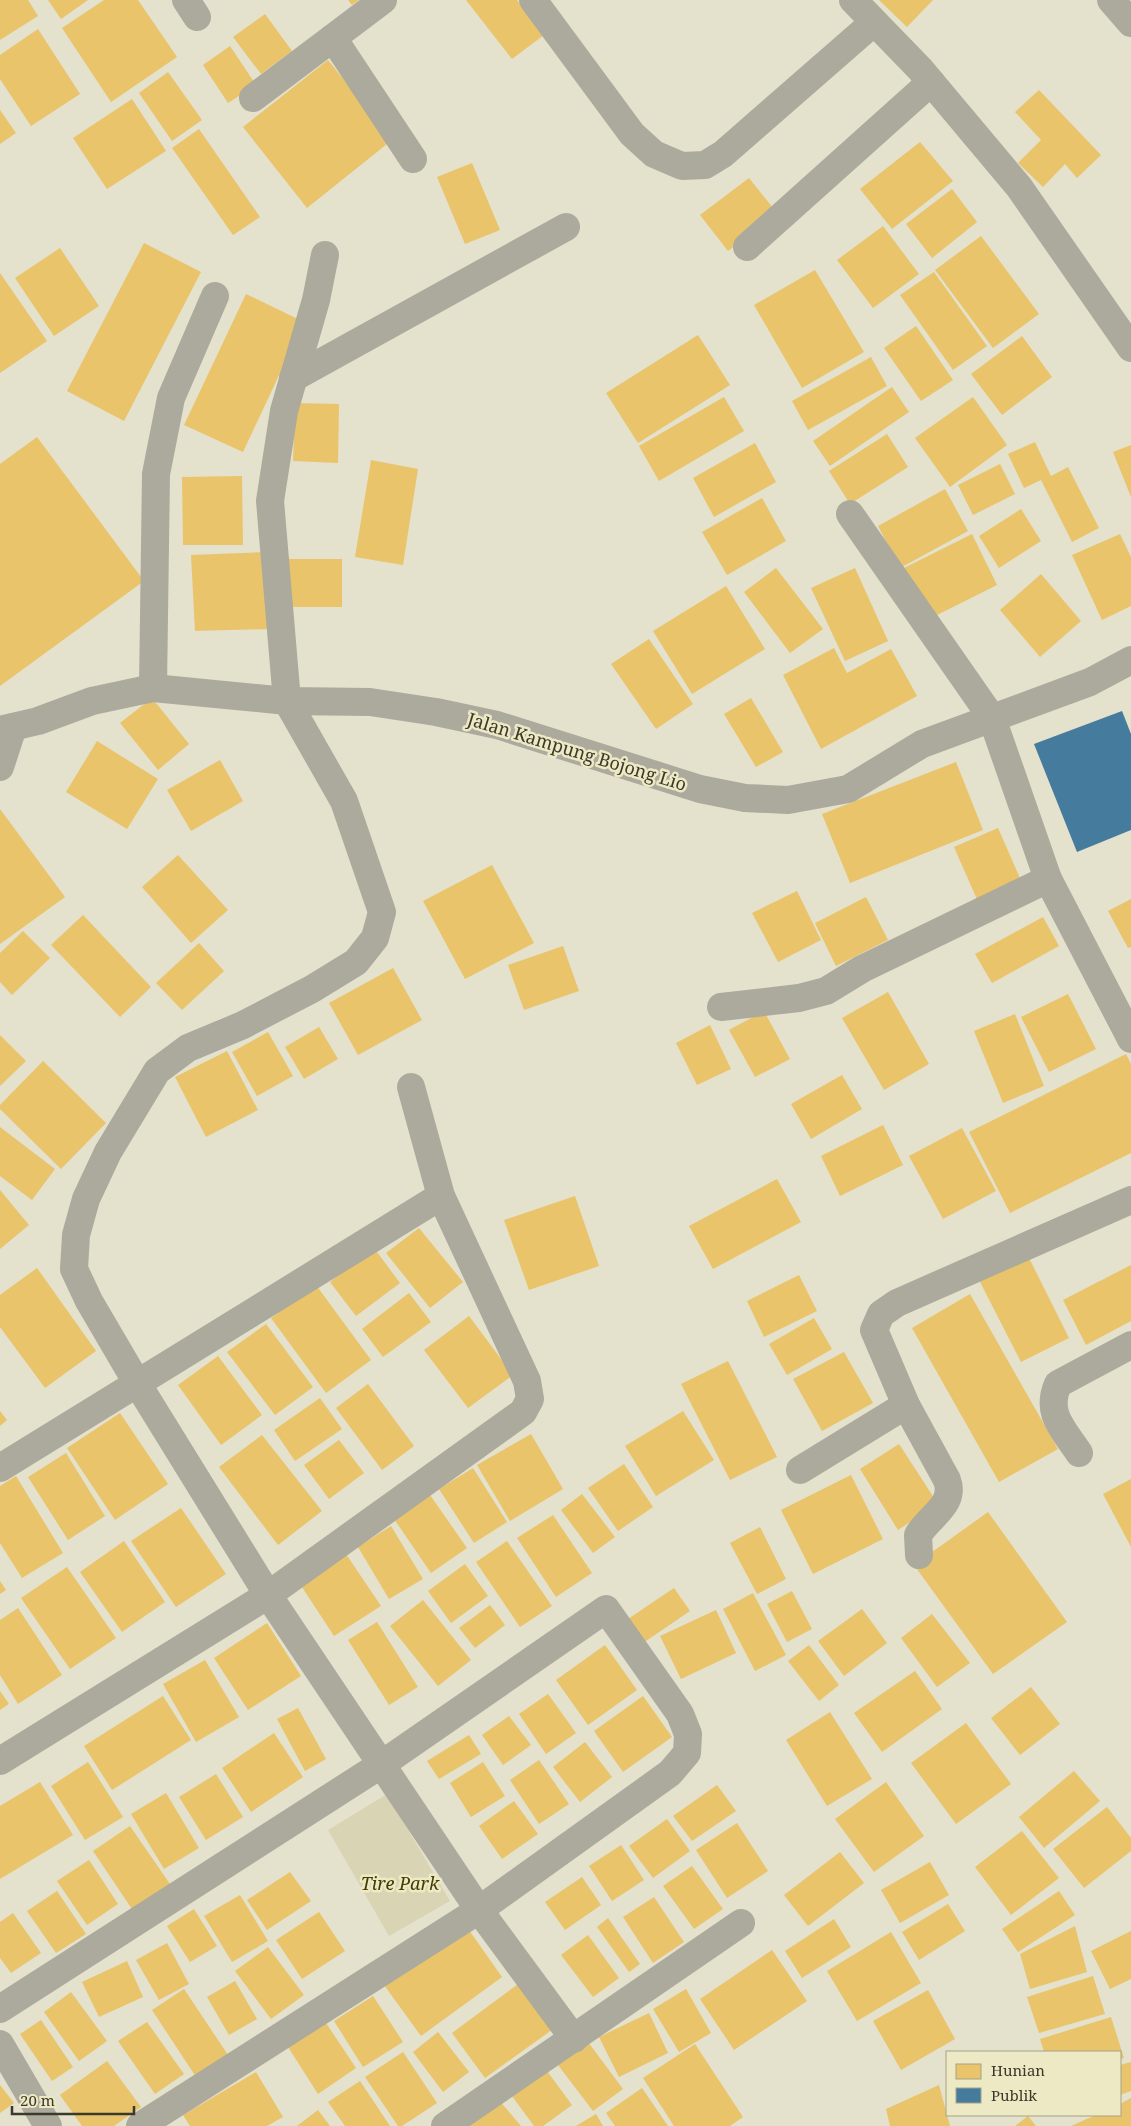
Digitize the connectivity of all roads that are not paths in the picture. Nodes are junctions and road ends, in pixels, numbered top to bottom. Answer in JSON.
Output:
{"nodes":[{"id":1,"x":384,"y":0,"type":"edge"},
{"id":2,"x":533,"y":0,"type":"edge"},
{"id":3,"x":853,"y":0,"type":"edge"},
{"id":4,"x":882,"y":32,"type":"junction"},
{"id":5,"x":333,"y":38,"type":"junction"},
{"id":6,"x":926,"y":76,"type":"junction"},
{"id":7,"x":253,"y":98,"type":"dead end"},
{"id":8,"x":413,"y":159,"type":"dead end"},
{"id":9,"x":566,"y":228,"type":"dead end"},
{"id":10,"x":747,"y":247,"type":"dead end"},
{"id":11,"x":325,"y":255,"type":"dead end"},
{"id":12,"x":215,"y":296,"type":"dead end"},
{"id":13,"x":1131,"y":348,"type":"edge"},
{"id":14,"x":294,"y":378,"type":"junction"},
{"id":15,"x":850,"y":514,"type":"dead end"},
{"id":16,"x":1131,"y":660,"type":"edge"},
{"id":17,"x":153,"y":688,"type":"junction"},
{"id":18,"x":287,"y":700,"type":"junction"},
{"id":19,"x":992,"y":718,"type":"junction"},
{"id":20,"x":6,"y":729,"type":"edge"},
{"id":21,"x":0,"y":767,"type":"edge"},
{"id":22,"x":1048,"y":879,"type":"junction"},
{"id":23,"x":721,"y":1007,"type":"dead end"},
{"id":24,"x":1131,"y":1040,"type":"edge"},
{"id":25,"x":411,"y":1087,"type":"dead end"},
{"id":26,"x":441,"y":1196,"type":"junction"},
{"id":27,"x":1131,"y":1200,"type":"edge"},
{"id":28,"x":1131,"y":1345,"type":"edge"},
{"id":29,"x":137,"y":1383,"type":"junction"},
{"id":30,"x":906,"y":1405,"type":"junction"},
{"id":31,"x":1079,"y":1454,"type":"dead end"},
{"id":32,"x":0,"y":1468,"type":"edge"},
{"id":33,"x":800,"y":1470,"type":"dead end"},
{"id":34,"x":919,"y":1555,"type":"dead end"},
{"id":35,"x":268,"y":1595,"type":"junction"},
{"id":36,"x":0,"y":1762,"type":"edge"},
{"id":37,"x":382,"y":1764,"type":"junction"},
{"id":38,"x":479,"y":1910,"type":"junction"},
{"id":39,"x":742,"y":1923,"type":"dead end"},
{"id":40,"x":0,"y":2009,"type":"edge"},
{"id":41,"x":574,"y":2039,"type":"junction"},
{"id":42,"x":0,"y":2044,"type":"edge"},
{"id":43,"x":48,"y":2126,"type":"edge"},
{"id":44,"x":140,"y":2126,"type":"edge"},
{"id":45,"x":445,"y":2126,"type":"edge"}],
"edges":[{"from":1,"to":5,"type":"street"},
{"from":2,"to":4,"type":"street"},
{"from":3,"to":4,"type":"street"},
{"from":4,"to":6,"type":"street"},
{"from":5,"to":7,"type":"street"},
{"from":5,"to":8,"type":"street"},
{"from":6,"to":10,"type":"street"},
{"from":6,"to":13,"type":"street"},
{"from":9,"to":14,"type":"street"},
{"from":11,"to":14,"type":"street"},
{"from":12,"to":17,"type":"street"},
{"from":14,"to":18,"type":"street"},
{"from":15,"to":19,"type":"street"},
{"from":16,"to":19,"type":"street","name":"Jalan Kampung Bojong Lio"},
{"from":17,"to":18,"type":"street","name":"Jalan Kampung Bojong Lio"},
{"from":17,"to":20,"type":"street","name":"Jalan Kampung Bojong Lio"},
{"from":18,"to":19,"type":"street","name":"Jalan Kampung Bojong Lio"},
{"from":18,"to":29,"type":"street"},
{"from":19,"to":22,"type":"street"},
{"from":20,"to":21,"type":"street"},
{"from":22,"to":23,"type":"street"},
{"from":22,"to":24,"type":"street"},
{"from":25,"to":26,"type":"street"},
{"from":26,"to":29,"type":"street"},
{"from":26,"to":35,"type":"street"},
{"from":27,"to":30,"type":"street"},
{"from":28,"to":31,"type":"street"},
{"from":29,"to":32,"type":"street"},
{"from":29,"to":35,"type":"street"},
{"from":30,"to":33,"type":"street"},
{"from":30,"to":34,"type":"street"},
{"from":35,"to":36,"type":"street"},
{"from":35,"to":37,"type":"street"},
{"from":37,"to":38,"type":"street"},
{"from":37,"to":38,"type":"street"},
{"from":37,"to":40,"type":"street"},
{"from":38,"to":41,"type":"street"},
{"from":38,"to":44,"type":"street"},
{"from":39,"to":41,"type":"street"},
{"from":41,"to":45,"type":"street"},
{"from":42,"to":43,"type":"street"}]}
